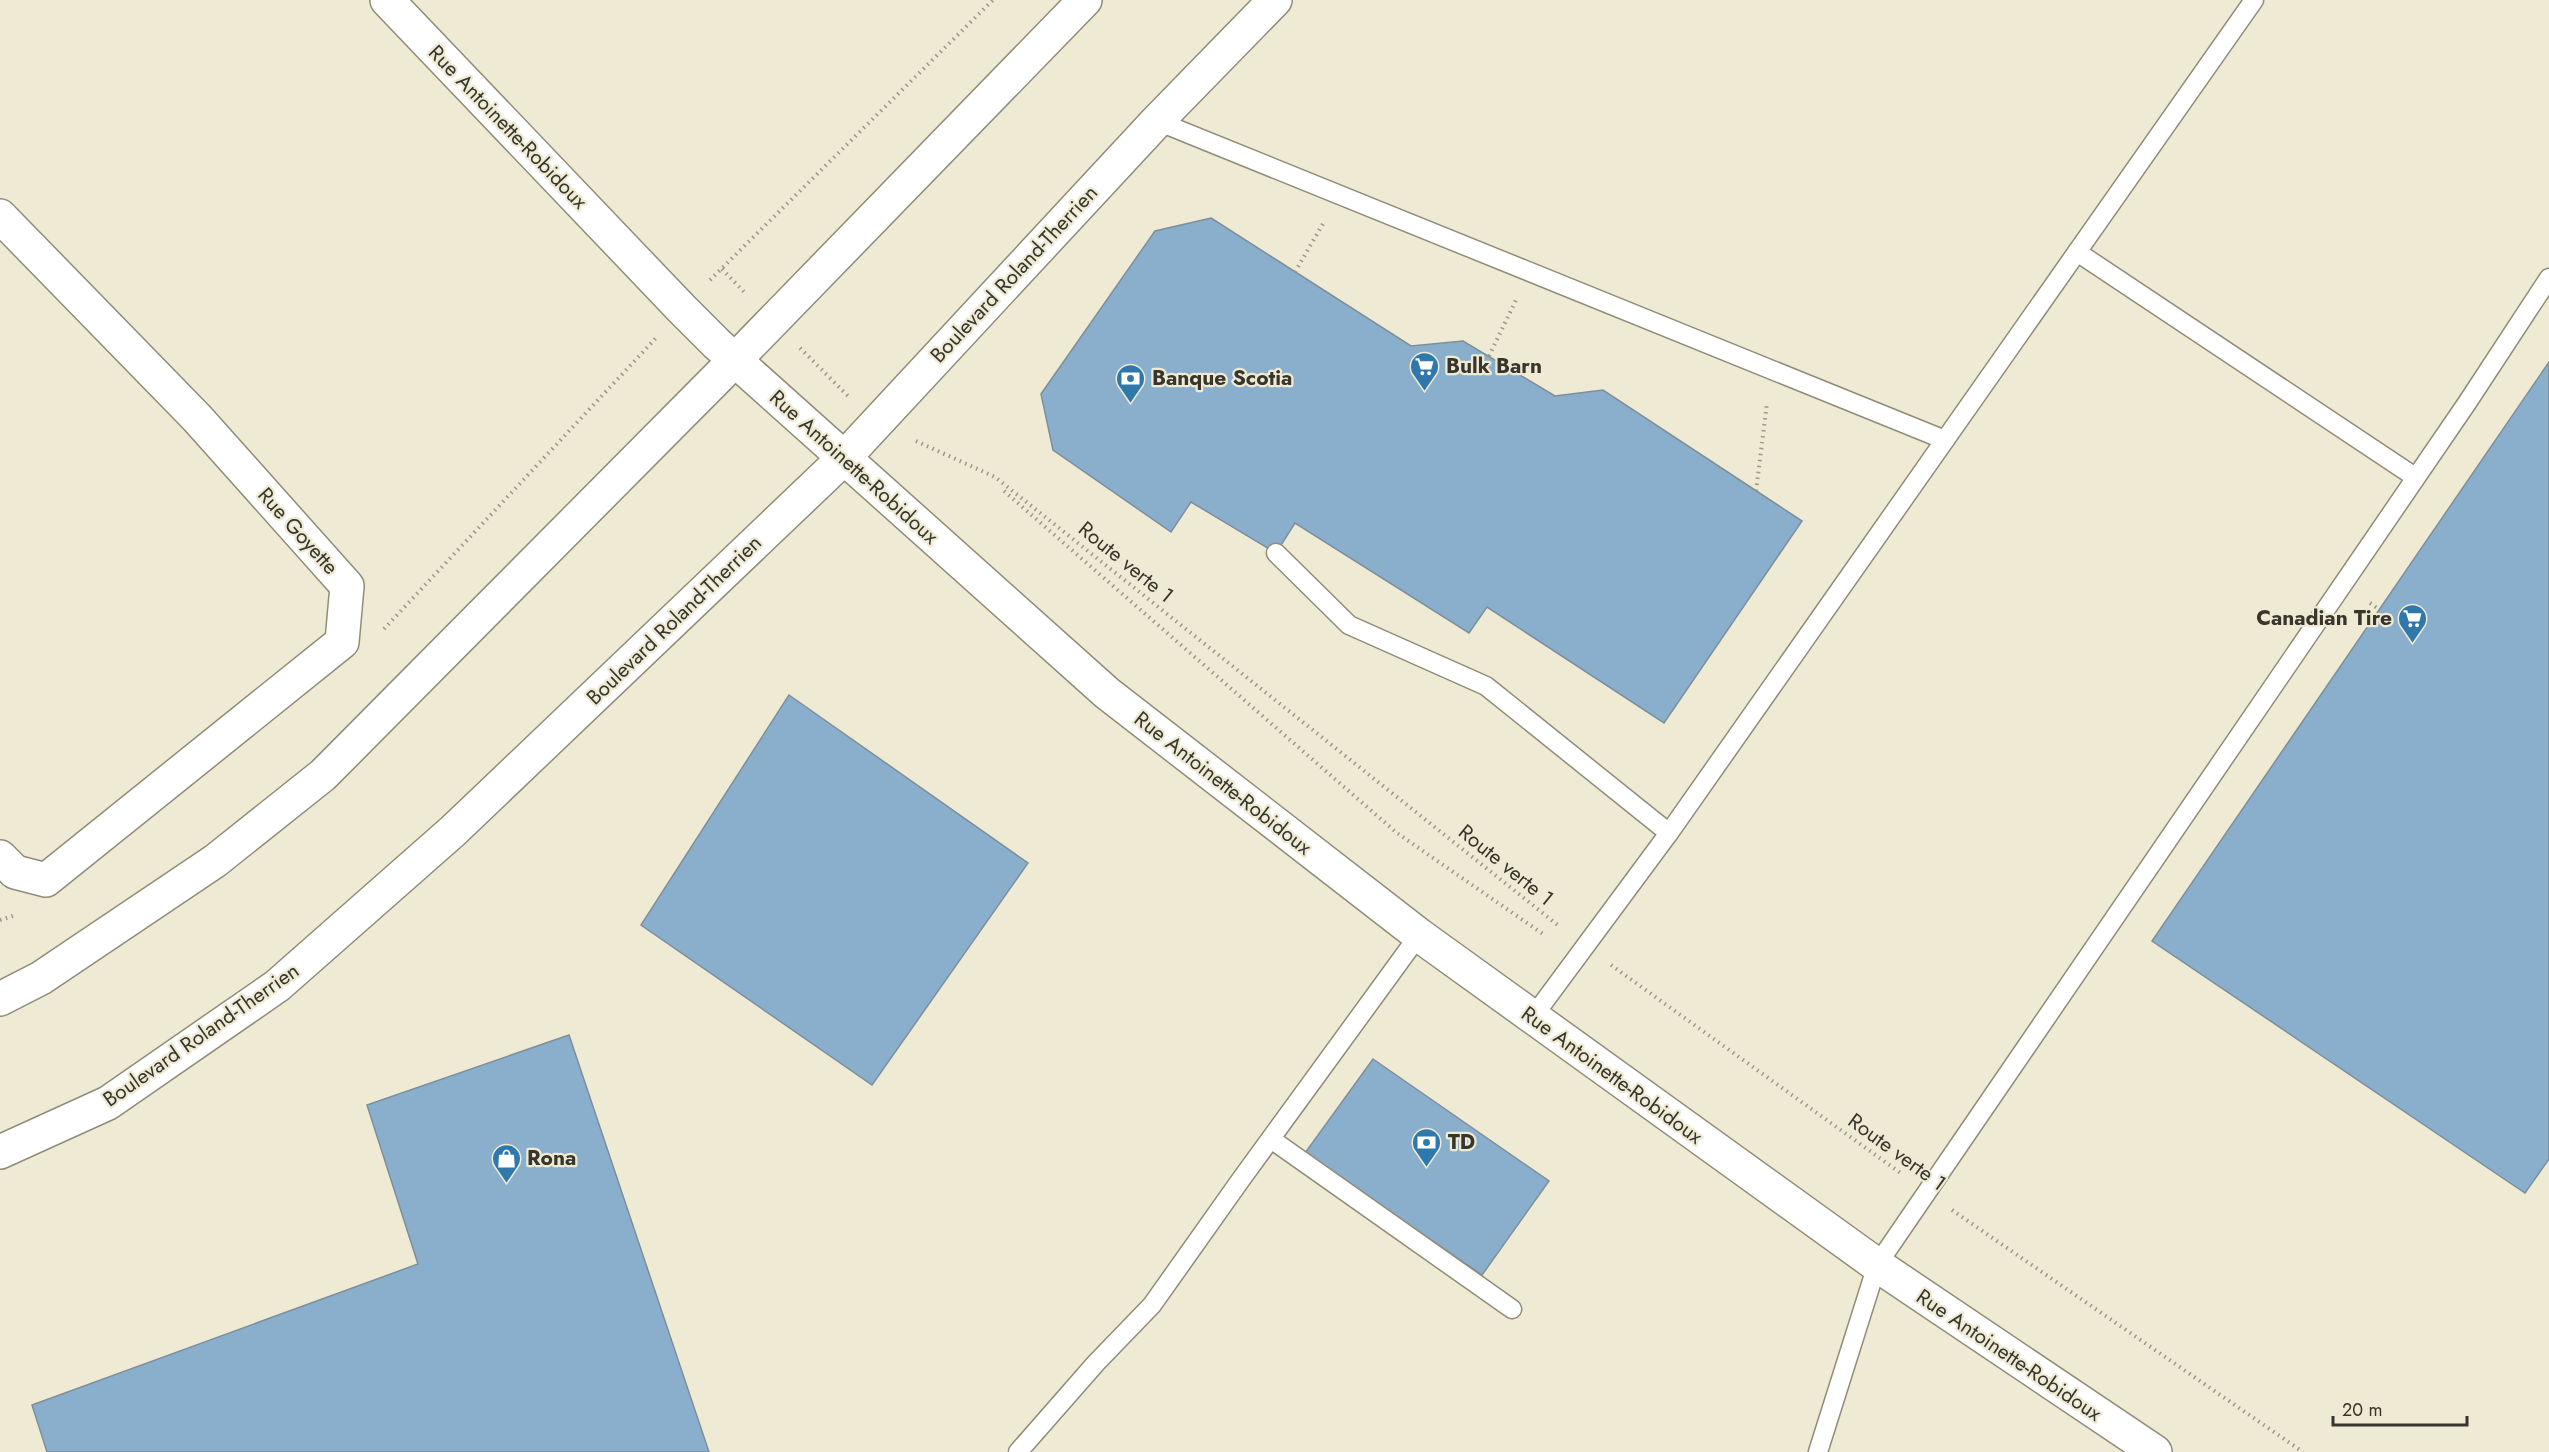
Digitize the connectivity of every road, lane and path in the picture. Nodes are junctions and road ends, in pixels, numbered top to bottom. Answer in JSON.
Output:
{"nodes":[{"id":1,"x":387,"y":0,"type":"edge"},
{"id":2,"x":993,"y":0,"type":"edge"},
{"id":3,"x":1085,"y":0,"type":"edge"},
{"id":4,"x":1275,"y":0,"type":"edge"},
{"id":5,"x":2254,"y":0,"type":"edge"},
{"id":6,"x":1157,"y":121,"type":"junction"},
{"id":7,"x":1340,"y":195,"type":"junction"},
{"id":8,"x":0,"y":216,"type":"edge"},
{"id":9,"x":2078,"y":252,"type":"junction"},
{"id":10,"x":1295,"y":272,"type":"dead end"},
{"id":11,"x":1529,"y":272,"type":"junction"},
{"id":12,"x":2549,"y":278,"type":"edge"},
{"id":13,"x":772,"y":321,"type":"junction"},
{"id":14,"x":1489,"y":356,"type":"dead end"},
{"id":15,"x":735,"y":360,"type":"junction"},
{"id":16,"x":1771,"y":370,"type":"junction"},
{"id":17,"x":875,"y":422,"type":"junction"},
{"id":18,"x":1945,"y":440,"type":"junction"},
{"id":19,"x":844,"y":458,"type":"junction"},
{"id":20,"x":2415,"y":477,"type":"junction"},
{"id":21,"x":1004,"y":491,"type":"dead end"},
{"id":22,"x":1756,"y":491,"type":"dead end"},
{"id":23,"x":1276,"y":553,"type":"dead end"},
{"id":24,"x":1669,"y":833,"type":"junction"},
{"id":25,"x":8,"y":864,"type":"edge"},
{"id":26,"x":1542,"y":934,"type":"dead end"},
{"id":27,"x":1419,"y":935,"type":"junction"},
{"id":28,"x":1585,"y":946,"type":"junction"},
{"id":29,"x":0,"y":999,"type":"edge"},
{"id":30,"x":1532,"y":1018,"type":"junction"},
{"id":31,"x":1271,"y":1138,"type":"junction"},
{"id":32,"x":0,"y":1152,"type":"edge"},
{"id":33,"x":1927,"y":1193,"type":"junction"},
{"id":34,"x":1877,"y":1265,"type":"junction"},
{"id":35,"x":1512,"y":1309,"type":"dead end"},
{"id":36,"x":1018,"y":1452,"type":"edge"},
{"id":37,"x":1818,"y":1452,"type":"edge"},
{"id":38,"x":2155,"y":1452,"type":"edge"},
{"id":39,"x":2303,"y":1452,"type":"edge"}],
"edges":[{"from":1,"to":15,"type":"street","name":"Rue Antoinette-Robidoux"},
{"from":2,"to":13,"type":"path","name":"Route verte 1"},
{"from":3,"to":13,"type":"street"},
{"from":4,"to":6,"type":"street","name":"Boulevard Roland-Therrien"},
{"from":5,"to":9,"type":"lane"},
{"from":6,"to":7,"type":"lane"},
{"from":6,"to":17,"type":"street","name":"Boulevard Roland-Therrien"},
{"from":7,"to":10,"type":"path"},
{"from":7,"to":11,"type":"lane"},
{"from":8,"to":25,"type":"street","name":"Rue Goyette"},
{"from":9,"to":18,"type":"lane"},
{"from":9,"to":20,"type":"lane"},
{"from":11,"to":14,"type":"path"},
{"from":11,"to":16,"type":"lane"},
{"from":12,"to":20,"type":"lane"},
{"from":13,"to":15,"type":"street"},
{"from":13,"to":17,"type":"path","name":"Route verte 1"},
{"from":15,"to":19,"type":"street","name":"Rue Antoinette-Robidoux"},
{"from":15,"to":29,"type":"street"},
{"from":16,"to":18,"type":"lane"},
{"from":16,"to":22,"type":"path"},
{"from":17,"to":19,"type":"street","name":"Boulevard Roland-Therrien"},
{"from":17,"to":28,"type":"path","name":"Route verte 1"},
{"from":18,"to":24,"type":"lane"},
{"from":19,"to":27,"type":"street","name":"Rue Antoinette-Robidoux"},
{"from":19,"to":32,"type":"street","name":"Boulevard Roland-Therrien"},
{"from":20,"to":33,"type":"lane"},
{"from":21,"to":26,"type":"path"},
{"from":23,"to":24,"type":"lane"},
{"from":24,"to":28,"type":"lane"},
{"from":27,"to":30,"type":"street","name":"Rue Antoinette-Robidoux"},
{"from":27,"to":31,"type":"lane"},
{"from":28,"to":30,"type":"lane"},
{"from":28,"to":33,"type":"path","name":"Route verte 1"},
{"from":30,"to":34,"type":"street","name":"Rue Antoinette-Robidoux"},
{"from":31,"to":35,"type":"lane"},
{"from":31,"to":36,"type":"lane"},
{"from":33,"to":34,"type":"lane"},
{"from":33,"to":39,"type":"path","name":"Route verte 1"},
{"from":34,"to":37,"type":"lane"},
{"from":34,"to":38,"type":"street","name":"Rue Antoinette-Robidoux"}]}
